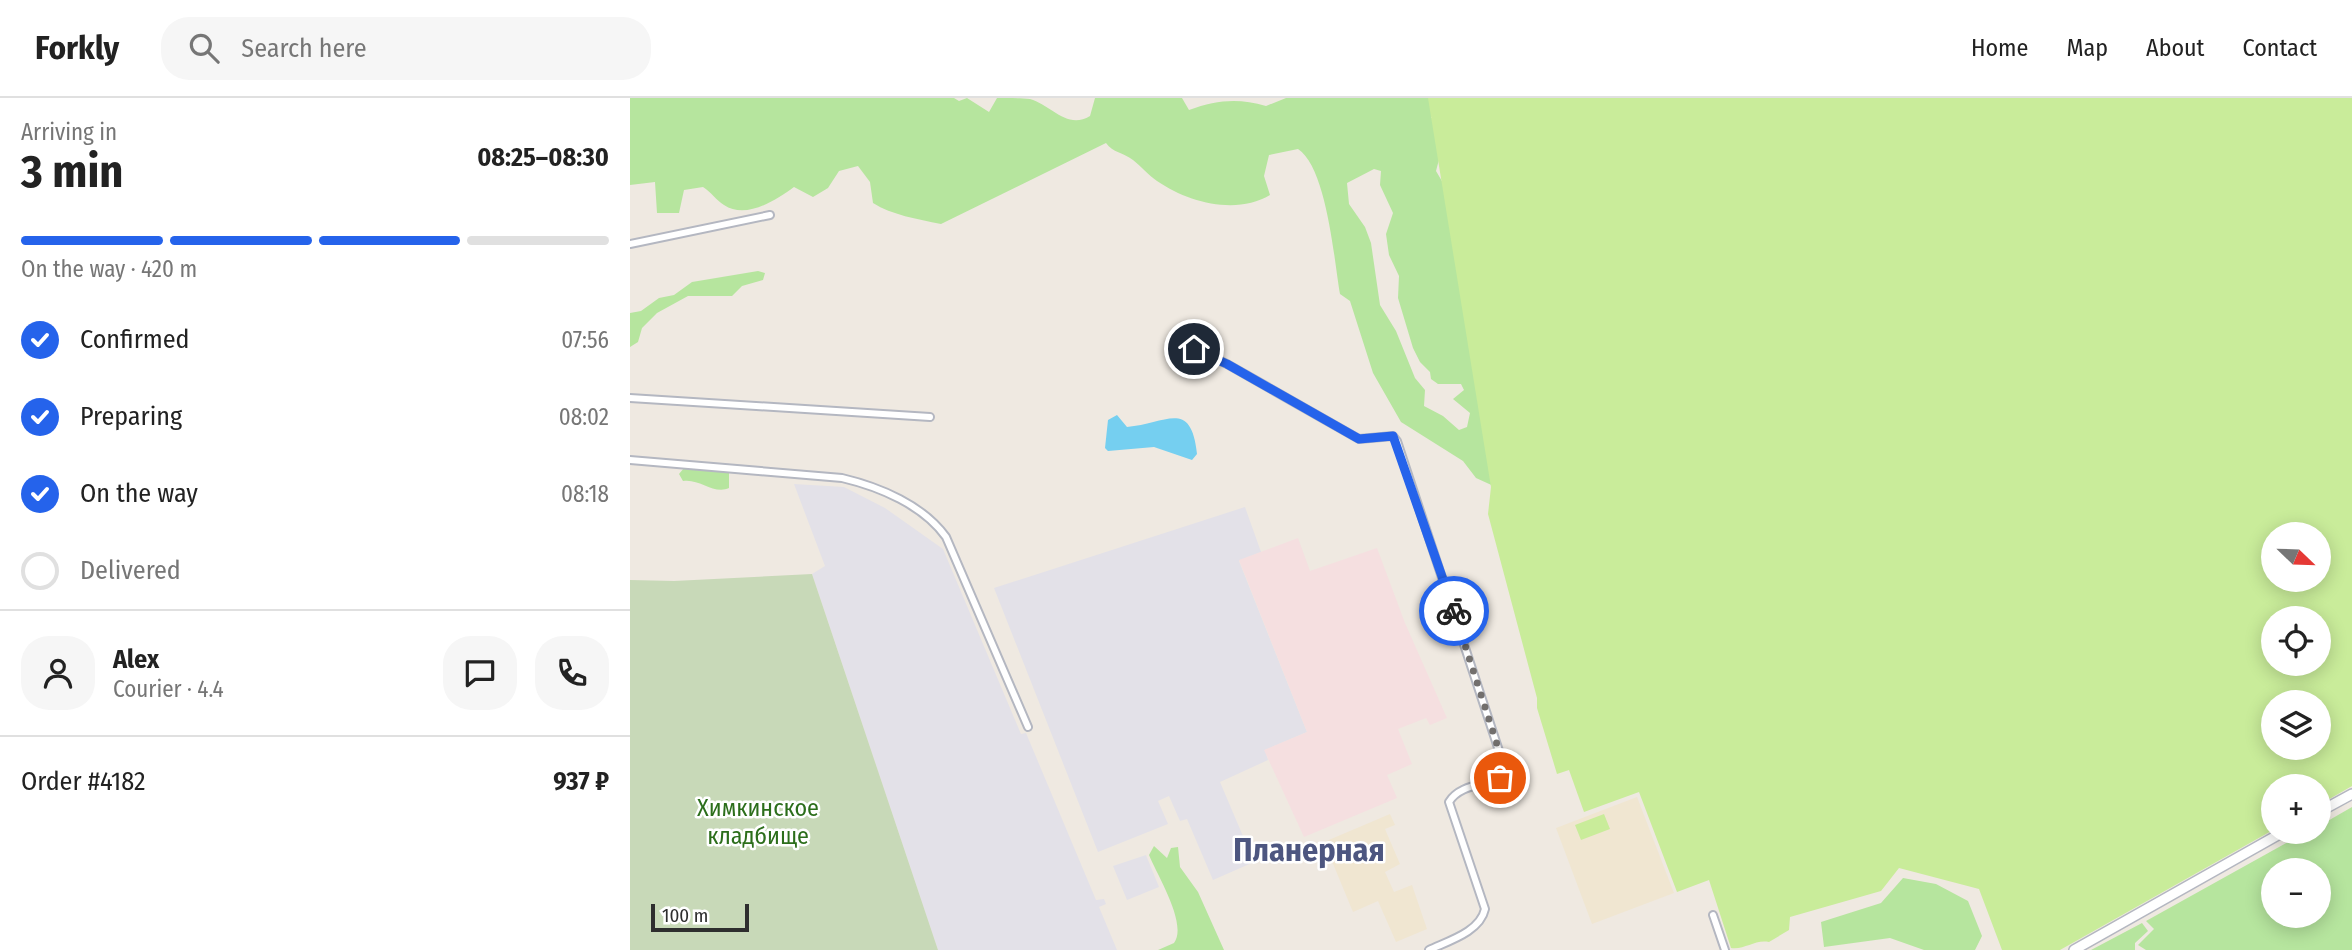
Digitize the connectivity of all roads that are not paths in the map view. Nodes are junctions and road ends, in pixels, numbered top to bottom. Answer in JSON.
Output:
{"nodes":[{"id":1,"x":770,"y":215,"type":"dead end"},
{"id":2,"x":630,"y":244,"type":"edge"},
{"id":3,"x":1194,"y":349,"type":"dead end"},
{"id":4,"x":630,"y":398,"type":"edge"},
{"id":5,"x":930,"y":417,"type":"dead end"},
{"id":6,"x":630,"y":460,"type":"edge"},
{"id":7,"x":1028,"y":726,"type":"dead end"},
{"id":8,"x":1499,"y":749,"type":"junction"},
{"id":9,"x":1493,"y":759,"type":"junction"},
{"id":10,"x":1504,"y":766,"type":"junction"},
{"id":11,"x":1483,"y":771,"type":"junction"},
{"id":12,"x":1494,"y":780,"type":"junction"},
{"id":13,"x":1476,"y":784,"type":"junction"},
{"id":14,"x":2352,"y":794,"type":"edge"},
{"id":15,"x":2331,"y":805,"type":"edge"},
{"id":16,"x":2262,"y":844,"type":"edge"},
{"id":17,"x":1713,"y":915,"type":"dead end"},
{"id":18,"x":1429,"y":950,"type":"edge"},
{"id":19,"x":1725,"y":950,"type":"edge"},
{"id":20,"x":2074,"y":950,"type":"edge"}],
"edges":[{"from":1,"to":2,"type":"street"},
{"from":3,"to":8,"type":"street"},
{"from":4,"to":5,"type":"street"},
{"from":6,"to":7,"type":"street"},
{"from":8,"to":9,"type":"street"},
{"from":8,"to":10,"type":"street"},
{"from":9,"to":10,"type":"street"},
{"from":9,"to":11,"type":"street"},
{"from":10,"to":12,"type":"street"},
{"from":11,"to":12,"type":"street"},
{"from":11,"to":13,"type":"street"},
{"from":12,"to":13,"type":"street"},
{"from":13,"to":18,"type":"street"},
{"from":14,"to":15,"type":"main road"},
{"from":16,"to":20,"type":"main road"},
{"from":17,"to":19,"type":"street"}]}
